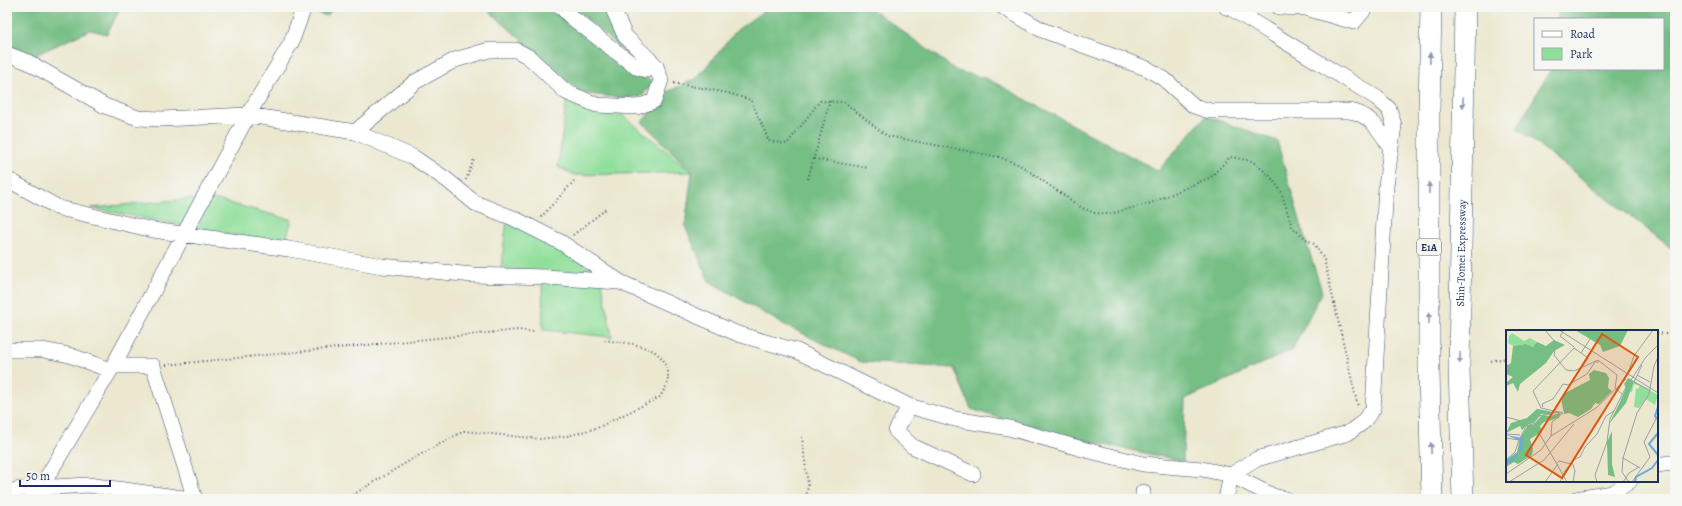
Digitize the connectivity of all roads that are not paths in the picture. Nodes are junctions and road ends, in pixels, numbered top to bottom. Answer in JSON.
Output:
{"nodes":[{"id":1,"x":304,"y":7,"type":"edge"},
{"id":2,"x":561,"y":7,"type":"edge"},
{"id":3,"x":612,"y":7,"type":"edge"},
{"id":4,"x":1004,"y":7,"type":"edge"},
{"id":5,"x":1279,"y":7,"type":"edge"},
{"id":6,"x":1363,"y":7,"type":"edge"},
{"id":7,"x":1431,"y":7,"type":"edge"},
{"id":8,"x":1465,"y":7,"type":"edge"},
{"id":9,"x":1233,"y":8,"type":"edge"},
{"id":10,"x":7,"y":54,"type":"edge"},
{"id":11,"x":659,"y":73,"type":"junction"},
{"id":12,"x":248,"y":115,"type":"junction"},
{"id":13,"x":355,"y":132,"type":"junction"},
{"id":14,"x":1391,"y":148,"type":"junction"},
{"id":15,"x":7,"y":178,"type":"edge"},
{"id":16,"x":184,"y":234,"type":"junction"},
{"id":17,"x":620,"y":282,"type":"junction"},
{"id":18,"x":7,"y":350,"type":"edge"},
{"id":19,"x":111,"y":368,"type":"junction"},
{"id":20,"x":909,"y":406,"type":"junction"},
{"id":21,"x":1658,"y":465,"type":"edge"},
{"id":22,"x":1675,"y":465,"type":"edge"},
{"id":23,"x":974,"y":474,"type":"dead end"},
{"id":24,"x":1231,"y":475,"type":"junction"},
{"id":25,"x":1629,"y":482,"type":"edge"},
{"id":26,"x":1462,"y":492,"type":"edge"},
{"id":27,"x":7,"y":493,"type":"edge"},
{"id":28,"x":37,"y":493,"type":"edge"},
{"id":29,"x":1432,"y":493,"type":"edge"},
{"id":30,"x":190,"y":499,"type":"edge"},
{"id":31,"x":195,"y":499,"type":"edge"},
{"id":32,"x":1226,"y":499,"type":"edge"},
{"id":33,"x":1286,"y":499,"type":"edge"},
{"id":34,"x":1576,"y":499,"type":"edge"}],
"edges":[{"from":1,"to":12,"type":"street"},
{"from":2,"to":11,"type":"street"},
{"from":3,"to":11,"type":"street"},
{"from":4,"to":14,"type":"street"},
{"from":5,"to":6,"type":"street"},
{"from":29,"to":7,"type":"highway","number":"E1A","one_way":true},
{"from":8,"to":26,"type":"highway","name":"Shin-Tomei Expressway","one_way":true},
{"from":9,"to":14,"type":"street"},
{"from":10,"to":12,"type":"street"},
{"from":11,"to":13,"type":"street"},
{"from":12,"to":13,"type":"street"},
{"from":12,"to":16,"type":"street"},
{"from":13,"to":17,"type":"street"},
{"from":14,"to":24,"type":"street"},
{"from":15,"to":16,"type":"street"},
{"from":16,"to":17,"type":"street"},
{"from":16,"to":19,"type":"street"},
{"from":17,"to":20,"type":"street"},
{"from":18,"to":19,"type":"street"},
{"from":19,"to":28,"type":"street"},
{"from":19,"to":31,"type":"street"},
{"from":20,"to":23,"type":"street"},
{"from":20,"to":24,"type":"street"},
{"from":21,"to":22,"type":"street"},
{"from":24,"to":32,"type":"street"},
{"from":24,"to":33,"type":"street"},
{"from":25,"to":34,"type":"street"},
{"from":27,"to":28,"type":"street"},
{"from":28,"to":30,"type":"street"}]}
